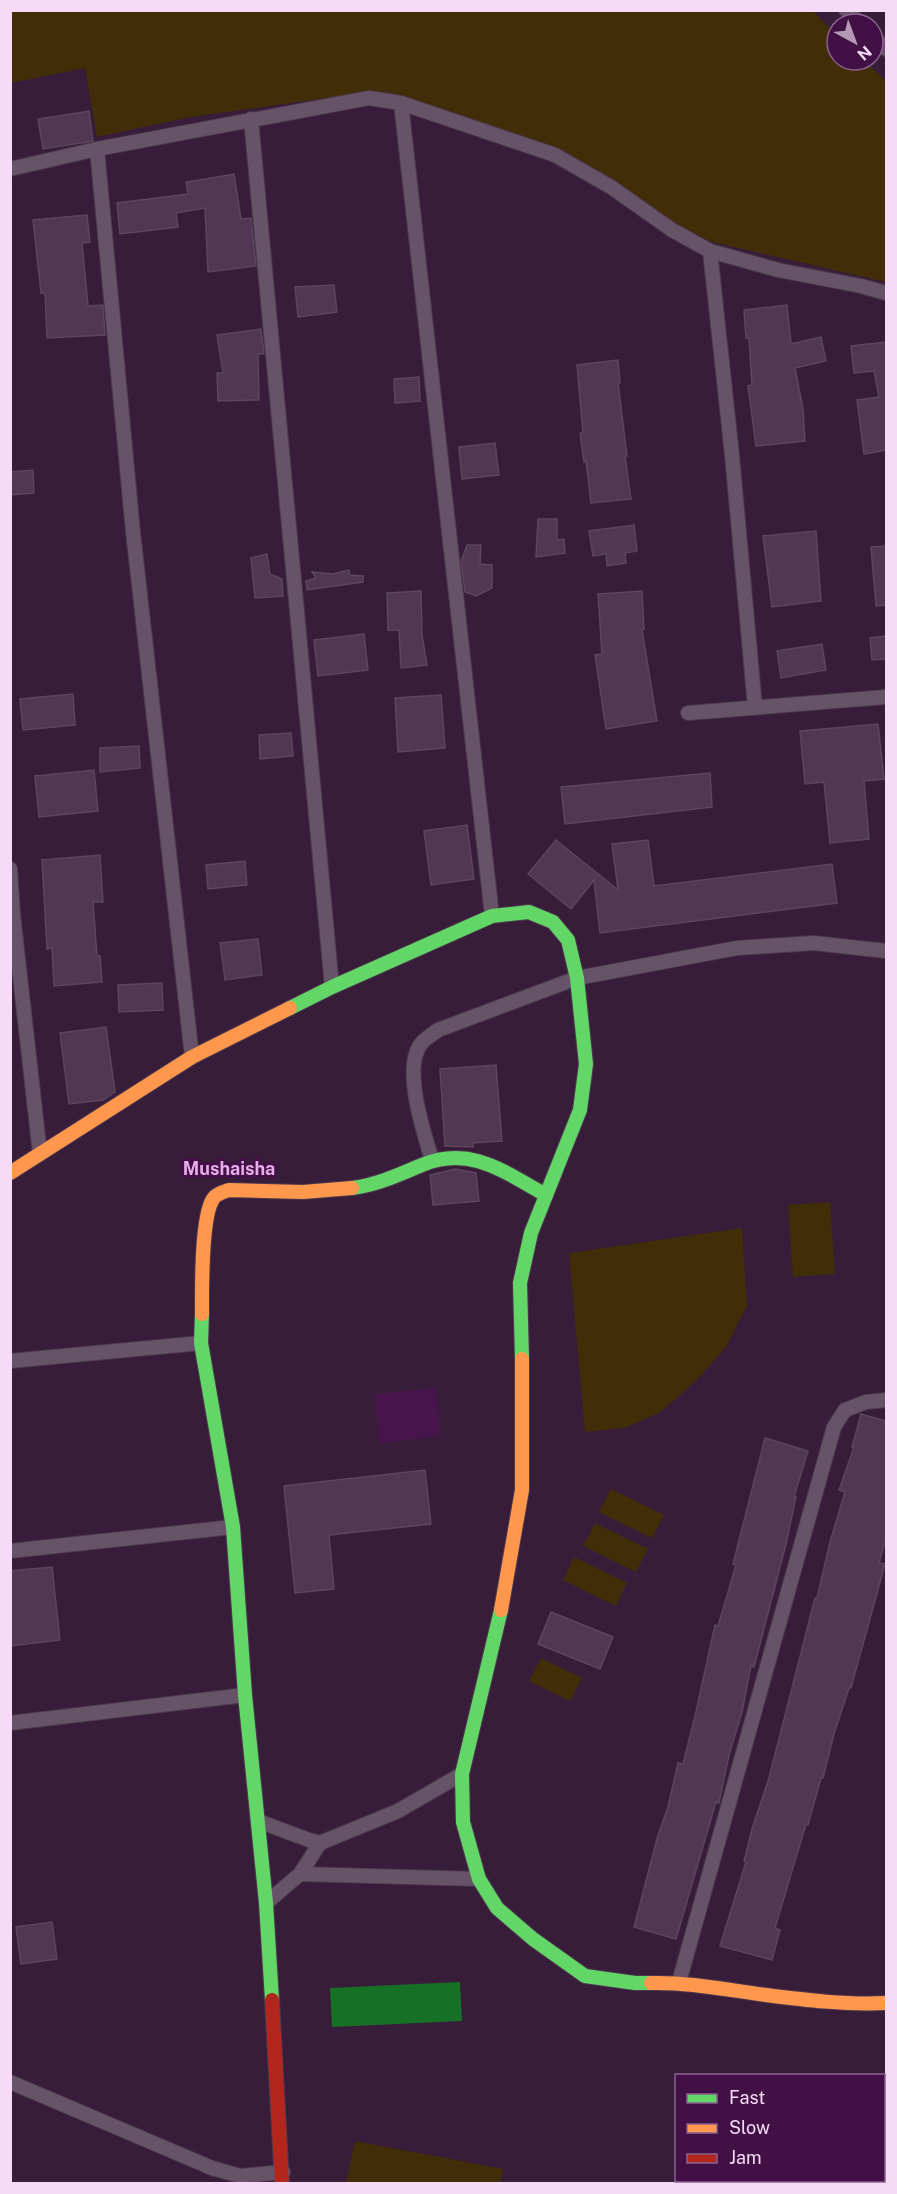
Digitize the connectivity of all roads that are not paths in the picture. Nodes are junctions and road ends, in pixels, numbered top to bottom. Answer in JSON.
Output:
{"nodes":[{"id":1,"x":401,"y":103,"type":"junction"},
{"id":2,"x":251,"y":118,"type":"junction"},
{"id":3,"x":97,"y":149,"type":"junction"},
{"id":4,"x":10,"y":169,"type":"edge"},
{"id":5,"x":710,"y":251,"type":"junction"},
{"id":6,"x":886,"y":293,"type":"edge"},
{"id":7,"x":886,"y":697,"type":"edge"},
{"id":8,"x":755,"y":707,"type":"junction"},
{"id":9,"x":688,"y":713,"type":"dead end"},
{"id":10,"x":10,"y":868,"type":"edge"},
{"id":11,"x":12,"y":914,"type":"edge"},
{"id":12,"x":492,"y":916,"type":"junction"},
{"id":13,"x":886,"y":951,"type":"edge"},
{"id":14,"x":577,"y":978,"type":"junction"},
{"id":15,"x":332,"y":987,"type":"junction"},
{"id":16,"x":192,"y":1057,"type":"junction"},
{"id":17,"x":40,"y":1154,"type":"junction"},
{"id":18,"x":432,"y":1160,"type":"junction"},
{"id":19,"x":10,"y":1173,"type":"edge"},
{"id":20,"x":546,"y":1195,"type":"junction"},
{"id":21,"x":201,"y":1343,"type":"junction"},
{"id":22,"x":10,"y":1361,"type":"edge"},
{"id":23,"x":886,"y":1401,"type":"edge"},
{"id":24,"x":233,"y":1527,"type":"junction"},
{"id":25,"x":10,"y":1551,"type":"edge"},
{"id":26,"x":245,"y":1695,"type":"junction"},
{"id":27,"x":10,"y":1723,"type":"edge"},
{"id":28,"x":462,"y":1774,"type":"junction"},
{"id":29,"x":258,"y":1821,"type":"junction"},
{"id":30,"x":320,"y":1843,"type":"junction"},
{"id":31,"x":300,"y":1874,"type":"junction"},
{"id":32,"x":479,"y":1879,"type":"junction"},
{"id":33,"x":266,"y":1903,"type":"junction"},
{"id":34,"x":679,"y":1982,"type":"junction"},
{"id":35,"x":886,"y":2003,"type":"edge"},
{"id":36,"x":10,"y":2082,"type":"edge"},
{"id":37,"x":282,"y":2178,"type":"edge"}],
"edges":[{"from":1,"to":2,"type":"street"},
{"from":1,"to":5,"type":"street"},
{"from":1,"to":12,"type":"street"},
{"from":2,"to":3,"type":"street"},
{"from":2,"to":15,"type":"street"},
{"from":3,"to":4,"type":"street"},
{"from":3,"to":16,"type":"street"},
{"from":5,"to":6,"type":"street"},
{"from":5,"to":8,"type":"street"},
{"from":7,"to":8,"type":"street"},
{"from":8,"to":9,"type":"street"},
{"from":10,"to":11,"type":"street"},
{"from":11,"to":17,"type":"street"},
{"from":12,"to":14,"type":"street"},
{"from":12,"to":15,"type":"street"},
{"from":13,"to":14,"type":"street"},
{"from":14,"to":18,"type":"street"},
{"from":14,"to":20,"type":"street"},
{"from":15,"to":16,"type":"street"},
{"from":16,"to":17,"type":"street"},
{"from":17,"to":19,"type":"street"},
{"from":18,"to":20,"type":"street"},
{"from":18,"to":21,"type":"street"},
{"from":20,"to":28,"type":"street"},
{"from":21,"to":22,"type":"street"},
{"from":21,"to":24,"type":"street"},
{"from":23,"to":34,"type":"street"},
{"from":24,"to":25,"type":"street"},
{"from":24,"to":26,"type":"street"},
{"from":26,"to":27,"type":"street"},
{"from":26,"to":29,"type":"street"},
{"from":28,"to":30,"type":"street"},
{"from":28,"to":32,"type":"street"},
{"from":29,"to":30,"type":"street"},
{"from":29,"to":33,"type":"street"},
{"from":30,"to":31,"type":"street"},
{"from":31,"to":32,"type":"street"},
{"from":31,"to":33,"type":"street"},
{"from":32,"to":34,"type":"street"},
{"from":33,"to":37,"type":"street"},
{"from":34,"to":35,"type":"street"},
{"from":36,"to":37,"type":"street"}]}
